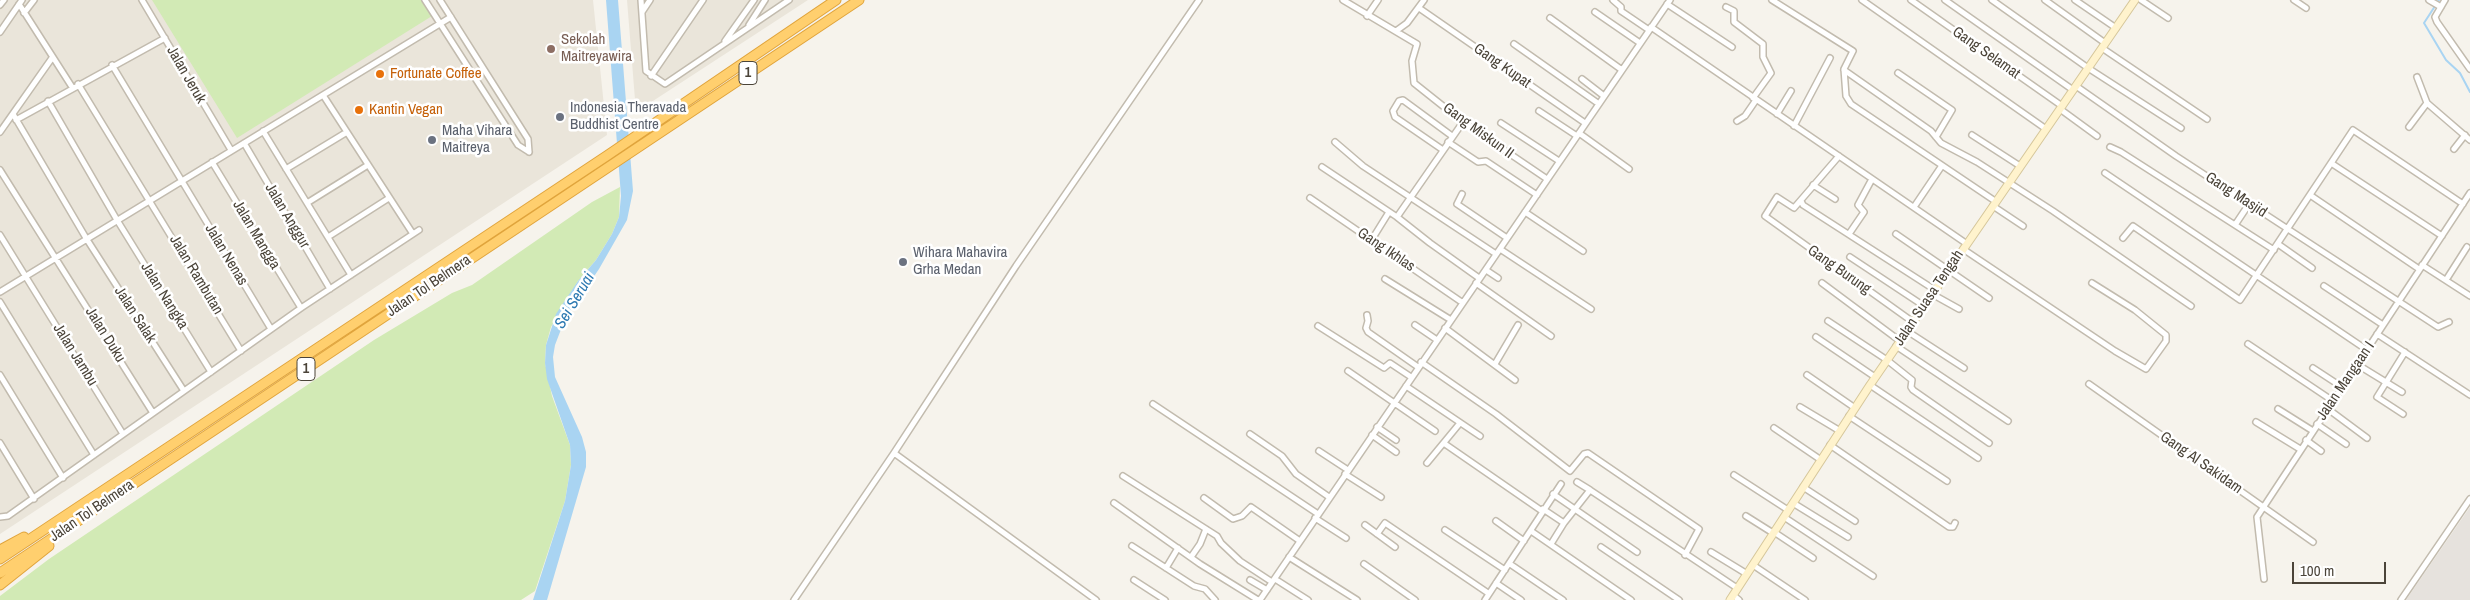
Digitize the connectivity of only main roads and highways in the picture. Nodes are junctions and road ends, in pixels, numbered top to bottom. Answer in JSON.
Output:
{"nodes":[{"id":1,"x":836,"y":0,"type":"edge"},
{"id":2,"x":859,"y":0,"type":"edge"},
{"id":3,"x":148,"y":460,"type":"junction"},
{"id":4,"x":96,"y":508,"type":"junction"},
{"id":5,"x":0,"y":550,"type":"edge"},
{"id":6,"x":0,"y":559,"type":"edge"},
{"id":7,"x":0,"y":573,"type":"edge"},
{"id":8,"x":0,"y":585,"type":"edge"}],
"edges":[{"from":1,"to":3,"type":"highway","name":"Jalan Tol Belmera","number":"1"},
{"from":2,"to":4,"type":"highway","name":"Jalan Tol Belmera","number":"1"},
{"from":3,"to":5,"type":"highway"},
{"from":3,"to":6,"type":"highway","name":"Jalan Tol Belmera","number":"1"},
{"from":4,"to":7,"type":"highway","name":"Jalan Tol Belmera","number":"1"},
{"from":4,"to":8,"type":"highway"}]}
